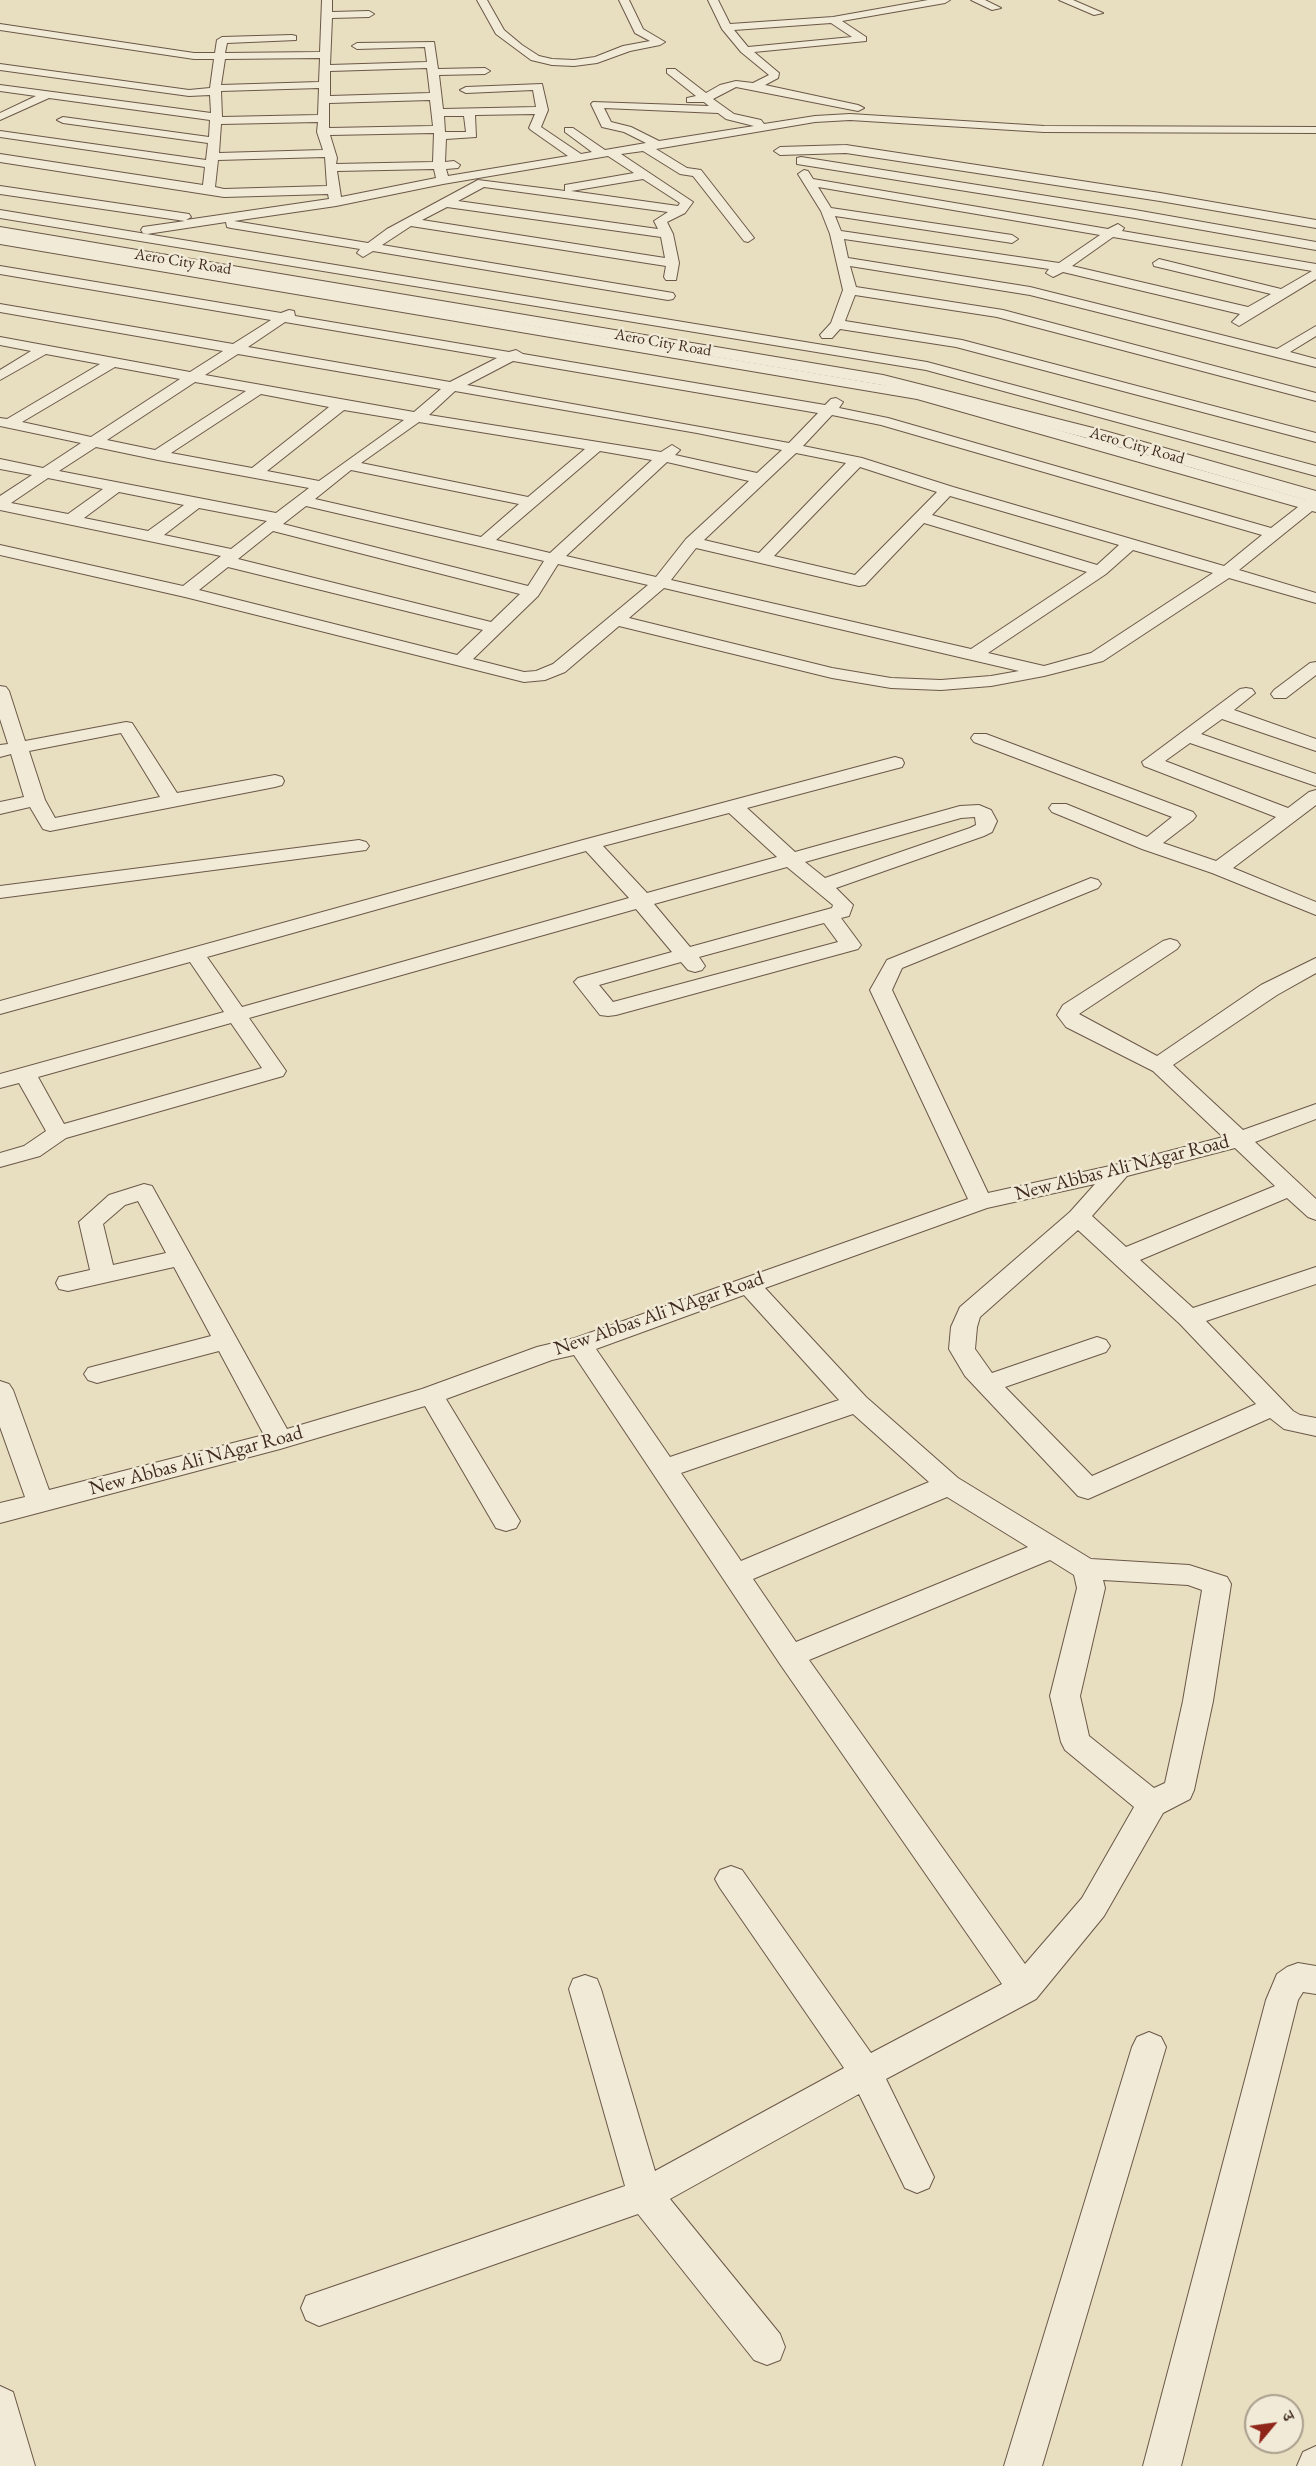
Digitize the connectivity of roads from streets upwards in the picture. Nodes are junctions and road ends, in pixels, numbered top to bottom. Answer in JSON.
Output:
{"nodes":[{"id":1,"x":327,"y":0,"type":"edge"},
{"id":2,"x":482,"y":0,"type":"edge"},
{"id":3,"x":624,"y":0,"type":"edge"},
{"id":4,"x":712,"y":0,"type":"edge"},
{"id":5,"x":945,"y":0,"type":"edge"},
{"id":6,"x":976,"y":0,"type":"edge"},
{"id":7,"x":1064,"y":0,"type":"edge"},
{"id":8,"x":996,"y":8,"type":"dead end"},
{"id":9,"x":369,"y":11,"type":"dead end"},
{"id":10,"x":1098,"y":13,"type":"dead end"},
{"id":11,"x":833,"y":20,"type":"junction"},
{"id":12,"x":0,"y":27,"type":"edge"},
{"id":13,"x":726,"y":27,"type":"junction"},
{"id":14,"x":271,"y":28,"type":"dead end"},
{"id":15,"x":322,"y":35,"type":"junction"},
{"id":16,"x":409,"y":38,"type":"dead end"},
{"id":17,"x":398,"y":45,"type":"junction"},
{"id":18,"x":745,"y":50,"type":"junction"},
{"id":19,"x":220,"y":52,"type":"junction"},
{"id":20,"x":249,"y":57,"type":"junction"},
{"id":21,"x":325,"y":62,"type":"junction"},
{"id":22,"x":400,"y":62,"type":"junction"},
{"id":23,"x":360,"y":63,"type":"junction"},
{"id":24,"x":0,"y":67,"type":"edge"},
{"id":25,"x":485,"y":71,"type":"dead end"},
{"id":26,"x":671,"y":71,"type":"dead end"},
{"id":27,"x":433,"y":73,"type":"junction"},
{"id":28,"x":464,"y":76,"type":"junction"},
{"id":29,"x":84,"y":78,"type":"junction"},
{"id":30,"x":504,"y":79,"type":"dead end"},
{"id":31,"x":215,"y":86,"type":"junction"},
{"id":32,"x":755,"y":86,"type":"junction"},
{"id":33,"x":246,"y":87,"type":"junction"},
{"id":34,"x":0,"y":88,"type":"edge"},
{"id":35,"x":324,"y":92,"type":"junction"},
{"id":36,"x":48,"y":95,"type":"junction"},
{"id":37,"x":402,"y":98,"type":"junction"},
{"id":38,"x":359,"y":99,"type":"junction"},
{"id":39,"x":705,"y":99,"type":"junction"},
{"id":40,"x":680,"y":100,"type":"dead end"},
{"id":41,"x":513,"y":101,"type":"dead end"},
{"id":42,"x":98,"y":102,"type":"junction"},
{"id":43,"x":436,"y":105,"type":"junction"},
{"id":44,"x":720,"y":110,"type":"junction"},
{"id":45,"x":469,"y":112,"type":"junction"},
{"id":46,"x":541,"y":115,"type":"junction"},
{"id":47,"x":0,"y":117,"type":"edge"},
{"id":48,"x":216,"y":117,"type":"junction"},
{"id":49,"x":290,"y":119,"type":"junction"},
{"id":50,"x":881,"y":119,"type":"junction"},
{"id":51,"x":243,"y":120,"type":"junction"},
{"id":52,"x":54,"y":124,"type":"junction"},
{"id":53,"x":323,"y":125,"type":"junction"},
{"id":54,"x":761,"y":127,"type":"junction"},
{"id":55,"x":569,"y":130,"type":"dead end"},
{"id":56,"x":1316,"y":130,"type":"edge"},
{"id":57,"x":406,"y":131,"type":"junction"},
{"id":58,"x":440,"y":133,"type":"junction"},
{"id":59,"x":0,"y":134,"type":"edge"},
{"id":60,"x":27,"y":138,"type":"junction"},
{"id":61,"x":651,"y":146,"type":"junction"},
{"id":62,"x":780,"y":151,"type":"junction"},
{"id":63,"x":214,"y":152,"type":"junction"},
{"id":64,"x":607,"y":153,"type":"junction"},
{"id":65,"x":286,"y":155,"type":"junction"},
{"id":66,"x":241,"y":156,"type":"junction"},
{"id":67,"x":408,"y":156,"type":"dead end"},
{"id":68,"x":0,"y":158,"type":"edge"},
{"id":69,"x":579,"y":158,"type":"junction"},
{"id":70,"x":330,"y":160,"type":"junction"},
{"id":71,"x":793,"y":160,"type":"junction"},
{"id":72,"x":477,"y":163,"type":"dead end"},
{"id":73,"x":439,"y":165,"type":"junction"},
{"id":74,"x":988,"y":170,"type":"junction"},
{"id":75,"x":500,"y":171,"type":"junction"},
{"id":76,"x":644,"y":175,"type":"junction"},
{"id":77,"x":443,"y":180,"type":"junction"},
{"id":78,"x":811,"y":182,"type":"junction"},
{"id":79,"x":964,"y":187,"type":"junction"},
{"id":80,"x":210,"y":188,"type":"junction"},
{"id":81,"x":519,"y":189,"type":"junction"},
{"id":82,"x":0,"y":190,"type":"edge"},
{"id":83,"x":544,"y":192,"type":"junction"},
{"id":84,"x":335,"y":196,"type":"junction"},
{"id":85,"x":1160,"y":197,"type":"junction"},
{"id":86,"x":908,"y":198,"type":"junction"},
{"id":87,"x":445,"y":203,"type":"junction"},
{"id":88,"x":944,"y":204,"type":"junction"},
{"id":89,"x":681,"y":210,"type":"junction"},
{"id":90,"x":828,"y":211,"type":"junction"},
{"id":91,"x":0,"y":214,"type":"edge"},
{"id":92,"x":163,"y":214,"type":"junction"},
{"id":93,"x":1135,"y":214,"type":"junction"},
{"id":94,"x":1041,"y":220,"type":"junction"},
{"id":95,"x":210,"y":221,"type":"junction"},
{"id":96,"x":410,"y":222,"type":"junction"},
{"id":97,"x":0,"y":223,"type":"edge"},
{"id":98,"x":903,"y":223,"type":"junction"},
{"id":99,"x":1312,"y":224,"type":"edge"},
{"id":100,"x":0,"y":232,"type":"edge"},
{"id":101,"x":1113,"y":232,"type":"junction"},
{"id":102,"x":667,"y":234,"type":"junction"},
{"id":103,"x":836,"y":234,"type":"junction"},
{"id":104,"x":123,"y":236,"type":"junction"},
{"id":105,"x":511,"y":238,"type":"junction"},
{"id":106,"x":748,"y":238,"type":"dead end"},
{"id":107,"x":1012,"y":239,"type":"junction"},
{"id":108,"x":0,"y":240,"type":"edge"},
{"id":109,"x":1289,"y":242,"type":"junction"},
{"id":110,"x":1182,"y":244,"type":"junction"},
{"id":111,"x":1316,"y":246,"type":"edge"},
{"id":112,"x":369,"y":248,"type":"junction"},
{"id":113,"x":988,"y":257,"type":"junction"},
{"id":114,"x":1270,"y":260,"type":"junction"},
{"id":115,"x":844,"y":261,"type":"junction"},
{"id":116,"x":673,"y":263,"type":"junction"},
{"id":117,"x":1159,"y":263,"type":"junction"},
{"id":118,"x":472,"y":264,"type":"junction"},
{"id":119,"x":1059,"y":267,"type":"junction"},
{"id":120,"x":1316,"y":268,"type":"edge"},
{"id":121,"x":340,"y":269,"type":"junction"},
{"id":122,"x":0,"y":270,"type":"edge"},
{"id":123,"x":1316,"y":274,"type":"edge"},
{"id":124,"x":1131,"y":285,"type":"junction"},
{"id":125,"x":329,"y":290,"type":"junction"},
{"id":126,"x":850,"y":290,"type":"junction"},
{"id":127,"x":1030,"y":291,"type":"junction"},
{"id":128,"x":1283,"y":292,"type":"junction"},
{"id":129,"x":668,"y":296,"type":"junction"},
{"id":130,"x":0,"y":308,"type":"edge"},
{"id":131,"x":1250,"y":312,"type":"junction"},
{"id":132,"x":998,"y":314,"type":"junction"},
{"id":133,"x":642,"y":318,"type":"junction"},
{"id":134,"x":281,"y":319,"type":"junction"},
{"id":135,"x":1149,"y":320,"type":"junction"},
{"id":136,"x":558,"y":324,"type":"junction"},
{"id":137,"x":837,"y":324,"type":"junction"},
{"id":138,"x":1316,"y":330,"type":"edge"},
{"id":139,"x":1221,"y":340,"type":"junction"},
{"id":140,"x":0,"y":341,"type":"edge"},
{"id":141,"x":957,"y":343,"type":"junction"},
{"id":142,"x":1113,"y":344,"type":"junction"},
{"id":143,"x":238,"y":348,"type":"junction"},
{"id":144,"x":43,"y":350,"type":"junction"},
{"id":145,"x":812,"y":352,"type":"junction"},
{"id":146,"x":1278,"y":354,"type":"junction"},
{"id":147,"x":513,"y":356,"type":"junction"},
{"id":148,"x":113,"y":362,"type":"junction"},
{"id":149,"x":1184,"y":362,"type":"junction"},
{"id":150,"x":1316,"y":363,"type":"edge"},
{"id":151,"x":922,"y":370,"type":"junction"},
{"id":152,"x":0,"y":376,"type":"edge"},
{"id":153,"x":194,"y":378,"type":"junction"},
{"id":154,"x":855,"y":383,"type":"junction"},
{"id":155,"x":453,"y":386,"type":"junction"},
{"id":156,"x":259,"y":389,"type":"junction"},
{"id":157,"x":1316,"y":397,"type":"edge"},
{"id":158,"x":341,"y":405,"type":"junction"},
{"id":159,"x":828,"y":410,"type":"junction"},
{"id":160,"x":417,"y":417,"type":"junction"},
{"id":161,"x":4,"y":423,"type":"edge"},
{"id":162,"x":697,"y":429,"type":"junction"},
{"id":163,"x":1316,"y":438,"type":"edge"},
{"id":164,"x":94,"y":441,"type":"junction"},
{"id":165,"x":597,"y":446,"type":"junction"},
{"id":166,"x":794,"y":447,"type":"junction"},
{"id":167,"x":158,"y":455,"type":"junction"},
{"id":168,"x":664,"y":458,"type":"junction"},
{"id":169,"x":857,"y":461,"type":"junction"},
{"id":170,"x":0,"y":464,"type":"edge"},
{"id":171,"x":348,"y":465,"type":"junction"},
{"id":172,"x":1316,"y":471,"type":"edge"},
{"id":173,"x":47,"y":473,"type":"junction"},
{"id":174,"x":255,"y":473,"type":"junction"},
{"id":175,"x":761,"y":479,"type":"junction"},
{"id":176,"x":1316,"y":485,"type":"edge"},
{"id":177,"x":117,"y":486,"type":"junction"},
{"id":178,"x":323,"y":486,"type":"junction"},
{"id":179,"x":947,"y":490,"type":"junction"},
{"id":180,"x":305,"y":501,"type":"junction"},
{"id":181,"x":197,"y":502,"type":"junction"},
{"id":182,"x":530,"y":502,"type":"junction"},
{"id":183,"x":1315,"y":502,"type":"edge"},
{"id":184,"x":0,"y":504,"type":"edge"},
{"id":185,"x":921,"y":517,"type":"junction"},
{"id":186,"x":72,"y":519,"type":"junction"},
{"id":187,"x":276,"y":523,"type":"junction"},
{"id":188,"x":1274,"y":534,"type":"junction"},
{"id":189,"x":152,"y":536,"type":"junction"},
{"id":190,"x":485,"y":541,"type":"junction"},
{"id":191,"x":692,"y":542,"type":"junction"},
{"id":192,"x":1130,"y":544,"type":"junction"},
{"id":193,"x":0,"y":550,"type":"edge"},
{"id":194,"x":230,"y":557,"type":"junction"},
{"id":195,"x":553,"y":559,"type":"junction"},
{"id":196,"x":762,"y":559,"type":"junction"},
{"id":197,"x":1100,"y":571,"type":"junction"},
{"id":198,"x":1226,"y":572,"type":"junction"},
{"id":199,"x":660,"y":583,"type":"junction"},
{"id":200,"x":186,"y":592,"type":"junction"},
{"id":201,"x":532,"y":592,"type":"junction"},
{"id":202,"x":1316,"y":598,"type":"edge"},
{"id":203,"x":616,"y":620,"type":"junction"},
{"id":204,"x":495,"y":628,"type":"junction"},
{"id":205,"x":975,"y":654,"type":"junction"},
{"id":206,"x":462,"y":660,"type":"junction"},
{"id":207,"x":1316,"y":667,"type":"edge"},
{"id":208,"x":1044,"y":671,"type":"junction"},
{"id":209,"x":0,"y":691,"type":"edge"},
{"id":210,"x":1246,"y":693,"type":"dead end"},
{"id":211,"x":1280,"y":694,"type":"dead end"},
{"id":212,"x":1221,"y":712,"type":"junction"},
{"id":213,"x":1188,"y":736,"type":"junction"},
{"id":214,"x":980,"y":738,"type":"dead end"},
{"id":215,"x":1316,"y":745,"type":"edge"},
{"id":216,"x":19,"y":746,"type":"junction"},
{"id":217,"x":0,"y":751,"type":"edge"},
{"id":218,"x":895,"y":763,"type":"dead end"},
{"id":219,"x":1316,"y":780,"type":"edge"},
{"id":220,"x":275,"y":781,"type":"dead end"},
{"id":221,"x":1316,"y":796,"type":"edge"},
{"id":222,"x":35,"y":800,"type":"junction"},
{"id":223,"x":172,"y":800,"type":"junction"},
{"id":224,"x":733,"y":806,"type":"junction"},
{"id":225,"x":0,"y":808,"type":"edge"},
{"id":226,"x":1059,"y":808,"type":"dead end"},
{"id":227,"x":1291,"y":816,"type":"junction"},
{"id":228,"x":590,"y":844,"type":"junction"},
{"id":229,"x":1149,"y":845,"type":"junction"},
{"id":230,"x":360,"y":846,"type":"dead end"},
{"id":231,"x":791,"y":859,"type":"junction"},
{"id":232,"x":1219,"y":869,"type":"junction"},
{"id":233,"x":1091,"y":884,"type":"dead end"},
{"id":234,"x":821,"y":886,"type":"junction"},
{"id":235,"x":0,"y":892,"type":"edge"},
{"id":236,"x":643,"y":900,"type":"junction"},
{"id":237,"x":1316,"y":909,"type":"edge"},
{"id":238,"x":829,"y":916,"type":"junction"},
{"id":239,"x":1170,"y":945,"type":"dead end"},
{"id":240,"x":194,"y":953,"type":"junction"},
{"id":241,"x":686,"y":955,"type":"junction"},
{"id":242,"x":1316,"y":964,"type":"edge"},
{"id":243,"x":710,"y":983,"type":"junction"},
{"id":244,"x":0,"y":1008,"type":"edge"},
{"id":245,"x":236,"y":1014,"type":"junction"},
{"id":246,"x":1161,"y":1066,"type":"junction"},
{"id":247,"x":25,"y":1074,"type":"junction"},
{"id":248,"x":0,"y":1081,"type":"edge"},
{"id":249,"x":1316,"y":1111,"type":"edge"},
{"id":250,"x":58,"y":1133,"type":"junction"},
{"id":251,"x":1238,"y":1140,"type":"junction"},
{"id":252,"x":32,"y":1151,"type":"junction"},
{"id":253,"x":0,"y":1160,"type":"edge"},
{"id":254,"x":1119,"y":1171,"type":"junction"},
{"id":255,"x":0,"y":1177,"type":"edge"},
{"id":256,"x":1291,"y":1188,"type":"junction"},
{"id":257,"x":981,"y":1202,"type":"junction"},
{"id":258,"x":1316,"y":1212,"type":"edge"},
{"id":259,"x":1078,"y":1216,"type":"junction"},
{"id":260,"x":1124,"y":1257,"type":"junction"},
{"id":261,"x":180,"y":1258,"type":"junction"},
{"id":262,"x":103,"y":1275,"type":"junction"},
{"id":263,"x":1316,"y":1275,"type":"edge"},
{"id":264,"x":68,"y":1283,"type":"dead end"},
{"id":265,"x":748,"y":1285,"type":"junction"},
{"id":266,"x":1189,"y":1318,"type":"junction"},
{"id":267,"x":225,"y":1341,"type":"junction"},
{"id":268,"x":580,"y":1345,"type":"junction"},
{"id":269,"x":1097,"y":1346,"type":"dead end"},
{"id":270,"x":97,"y":1374,"type":"dead end"},
{"id":271,"x":987,"y":1384,"type":"junction"},
{"id":272,"x":0,"y":1393,"type":"edge"},
{"id":273,"x":431,"y":1395,"type":"junction"},
{"id":274,"x":857,"y":1403,"type":"junction"},
{"id":275,"x":1274,"y":1406,"type":"junction"},
{"id":276,"x":1316,"y":1427,"type":"edge"},
{"id":277,"x":7,"y":1431,"type":"edge"},
{"id":278,"x":280,"y":1440,"type":"junction"},
{"id":279,"x":664,"y":1469,"type":"junction"},
{"id":280,"x":949,"y":1485,"type":"junction"},
{"id":281,"x":40,"y":1502,"type":"junction"},
{"id":282,"x":0,"y":1513,"type":"edge"},
{"id":283,"x":506,"y":1521,"type":"dead end"},
{"id":284,"x":1052,"y":1548,"type":"junction"},
{"id":285,"x":1086,"y":1569,"type":"junction"},
{"id":286,"x":735,"y":1575,"type":"junction"},
{"id":287,"x":790,"y":1656,"type":"junction"},
{"id":288,"x":1152,"y":1804,"type":"junction"},
{"id":289,"x":730,"y":1879,"type":"dead end"},
{"id":290,"x":1316,"y":1980,"type":"edge"},
{"id":291,"x":585,"y":1989,"type":"dead end"},
{"id":292,"x":1024,"y":1989,"type":"junction"},
{"id":293,"x":1149,"y":2047,"type":"dead end"},
{"id":294,"x":866,"y":2073,"type":"junction"},
{"id":295,"x":917,"y":2177,"type":"dead end"},
{"id":296,"x":645,"y":2195,"type":"junction"},
{"id":297,"x":319,"y":2308,"type":"dead end"},
{"id":298,"x":767,"y":2347,"type":"dead end"},
{"id":299,"x":0,"y":2405,"type":"edge"},
{"id":300,"x":9,"y":2453,"type":"edge"},
{"id":301,"x":1023,"y":2466,"type":"edge"},
{"id":302,"x":1162,"y":2466,"type":"edge"}],
"edges":[{"from":1,"to":15,"type":"street"},
{"from":2,"to":3,"type":"street"},
{"from":4,"to":13,"type":"street"},
{"from":5,"to":11,"type":"street"},
{"from":6,"to":8,"type":"street"},
{"from":7,"to":10,"type":"street"},
{"from":9,"to":15,"type":"street"},
{"from":11,"to":13,"type":"street"},
{"from":11,"to":18,"type":"street"},
{"from":12,"to":19,"type":"street"},
{"from":13,"to":18,"type":"street"},
{"from":14,"to":15,"type":"street"},
{"from":15,"to":16,"type":"street"},
{"from":15,"to":17,"type":"street"},
{"from":15,"to":19,"type":"street"},
{"from":15,"to":20,"type":"street"},
{"from":15,"to":21,"type":"street"},
{"from":15,"to":21,"type":"street"},
{"from":15,"to":23,"type":"street"},
{"from":17,"to":22,"type":"street"},
{"from":17,"to":27,"type":"street"},
{"from":18,"to":32,"type":"street"},
{"from":19,"to":20,"type":"street"},
{"from":19,"to":31,"type":"street"},
{"from":20,"to":21,"type":"street"},
{"from":21,"to":23,"type":"street"},
{"from":21,"to":35,"type":"street"},
{"from":22,"to":23,"type":"street"},
{"from":22,"to":27,"type":"street"},
{"from":23,"to":27,"type":"street"},
{"from":24,"to":29,"type":"street"},
{"from":25,"to":28,"type":"street"},
{"from":26,"to":39,"type":"street"},
{"from":27,"to":28,"type":"street"},
{"from":27,"to":43,"type":"street"},
{"from":28,"to":30,"type":"street"},
{"from":28,"to":45,"type":"street"},
{"from":28,"to":46,"type":"street"},
{"from":29,"to":31,"type":"street"},
{"from":29,"to":36,"type":"street"},
{"from":31,"to":33,"type":"street"},
{"from":31,"to":48,"type":"street"},
{"from":32,"to":39,"type":"street"},
{"from":32,"to":50,"type":"street"},
{"from":33,"to":35,"type":"street"},
{"from":33,"to":35,"type":"street"},
{"from":34,"to":36,"type":"street"},
{"from":35,"to":37,"type":"street"},
{"from":35,"to":38,"type":"street"},
{"from":35,"to":53,"type":"street"},
{"from":36,"to":42,"type":"street"},
{"from":36,"to":47,"type":"street"},
{"from":37,"to":38,"type":"street"},
{"from":37,"to":43,"type":"street"},
{"from":38,"to":43,"type":"street"},
{"from":39,"to":40,"type":"street"},
{"from":39,"to":44,"type":"street"},
{"from":41,"to":45,"type":"street"},
{"from":42,"to":48,"type":"street"},
{"from":42,"to":52,"type":"street"},
{"from":43,"to":45,"type":"street"},
{"from":43,"to":58,"type":"street"},
{"from":44,"to":54,"type":"street"},
{"from":44,"to":61,"type":"street"},
{"from":45,"to":46,"type":"street"},
{"from":45,"to":58,"type":"street"},
{"from":46,"to":69,"type":"street"},
{"from":48,"to":49,"type":"street"},
{"from":48,"to":51,"type":"street"},
{"from":48,"to":63,"type":"street"},
{"from":49,"to":51,"type":"street"},
{"from":49,"to":53,"type":"street"},
{"from":50,"to":54,"type":"street"},
{"from":50,"to":56,"type":"street"},
{"from":51,"to":53,"type":"street"},
{"from":52,"to":60,"type":"street"},
{"from":52,"to":63,"type":"street"},
{"from":53,"to":57,"type":"street"},
{"from":53,"to":57,"type":"street"},
{"from":53,"to":70,"type":"street"},
{"from":54,"to":61,"type":"street"},
{"from":54,"to":62,"type":"street"},
{"from":55,"to":64,"type":"street"},
{"from":57,"to":58,"type":"street"},
{"from":58,"to":73,"type":"street"},
{"from":59,"to":60,"type":"street"},
{"from":60,"to":63,"type":"street"},
{"from":61,"to":64,"type":"street"},
{"from":61,"to":106,"type":"street"},
{"from":62,"to":71,"type":"street"},
{"from":62,"to":74,"type":"street"},
{"from":63,"to":65,"type":"street"},
{"from":63,"to":66,"type":"street"},
{"from":63,"to":80,"type":"street"},
{"from":64,"to":69,"type":"street"},
{"from":64,"to":76,"type":"street"},
{"from":65,"to":66,"type":"street"},
{"from":65,"to":70,"type":"street"},
{"from":66,"to":70,"type":"street"},
{"from":67,"to":70,"type":"street"},
{"from":68,"to":80,"type":"street"},
{"from":69,"to":75,"type":"street"},
{"from":70,"to":73,"type":"street"},
{"from":70,"to":84,"type":"street"},
{"from":71,"to":78,"type":"street"},
{"from":71,"to":79,"type":"street"},
{"from":72,"to":73,"type":"street"},
{"from":73,"to":77,"type":"street"},
{"from":74,"to":79,"type":"street"},
{"from":74,"to":85,"type":"street"},
{"from":75,"to":77,"type":"street"},
{"from":75,"to":81,"type":"street"},
{"from":76,"to":83,"type":"street"},
{"from":76,"to":89,"type":"street"},
{"from":77,"to":84,"type":"street"},
{"from":78,"to":86,"type":"street"},
{"from":78,"to":90,"type":"street"},
{"from":79,"to":88,"type":"street"},
{"from":79,"to":93,"type":"street"},
{"from":80,"to":84,"type":"street"},
{"from":80,"to":92,"type":"street"},
{"from":81,"to":83,"type":"street"},
{"from":81,"to":87,"type":"street"},
{"from":82,"to":92,"type":"street"},
{"from":83,"to":89,"type":"street"},
{"from":84,"to":95,"type":"street"},
{"from":85,"to":93,"type":"street"},
{"from":85,"to":99,"type":"street"},
{"from":86,"to":88,"type":"street"},
{"from":86,"to":98,"type":"street"},
{"from":87,"to":96,"type":"street"},
{"from":87,"to":102,"type":"street"},
{"from":88,"to":94,"type":"street"},
{"from":89,"to":102,"type":"street"},
{"from":90,"to":98,"type":"street"},
{"from":90,"to":103,"type":"street"},
{"from":91,"to":104,"type":"street"},
{"from":92,"to":95,"type":"street"},
{"from":92,"to":104,"type":"street"},
{"from":93,"to":101,"type":"street"},
{"from":93,"to":109,"type":"street"},
{"from":94,"to":101,"type":"street"},
{"from":94,"to":107,"type":"street"},
{"from":95,"to":104,"type":"street"},
{"from":95,"to":112,"type":"street"},
{"from":96,"to":105,"type":"street"},
{"from":96,"to":112,"type":"street"},
{"from":97,"to":104,"type":"street","name":"Aero City Road"},
{"from":98,"to":107,"type":"street"},
{"from":99,"to":109,"type":"street"},
{"from":100,"to":125,"type":"street","name":"Aero City Road"},
{"from":101,"to":110,"type":"street"},
{"from":101,"to":119,"type":"street"},
{"from":102,"to":116,"type":"street"},
{"from":103,"to":113,"type":"street"},
{"from":103,"to":115,"type":"street"},
{"from":104,"to":121,"type":"street"},
{"from":104,"to":136,"type":"street","name":"Aero City Road"},
{"from":105,"to":116,"type":"street"},
{"from":105,"to":118,"type":"street"},
{"from":107,"to":113,"type":"street"},
{"from":108,"to":125,"type":"street"},
{"from":109,"to":111,"type":"street"},
{"from":109,"to":114,"type":"street"},
{"from":110,"to":114,"type":"street"},
{"from":110,"to":117,"type":"street"},
{"from":112,"to":118,"type":"street"},
{"from":112,"to":121,"type":"street"},
{"from":113,"to":119,"type":"street"},
{"from":114,"to":120,"type":"street"},
{"from":115,"to":126,"type":"street"},
{"from":115,"to":127,"type":"street"},
{"from":116,"to":129,"type":"street"},
{"from":117,"to":124,"type":"street"},
{"from":117,"to":128,"type":"street"},
{"from":118,"to":129,"type":"street"},
{"from":119,"to":124,"type":"street"},
{"from":119,"to":127,"type":"street"},
{"from":121,"to":133,"type":"street"},
{"from":122,"to":134,"type":"street"},
{"from":123,"to":128,"type":"street"},
{"from":124,"to":131,"type":"street"},
{"from":125,"to":134,"type":"street"},
{"from":125,"to":136,"type":"street","name":"Aero City Road"},
{"from":126,"to":132,"type":"street"},
{"from":126,"to":137,"type":"street"},
{"from":127,"to":132,"type":"street"},
{"from":127,"to":135,"type":"street"},
{"from":128,"to":131,"type":"street"},
{"from":129,"to":133,"type":"street"},
{"from":130,"to":143,"type":"street"},
{"from":131,"to":139,"type":"street"},
{"from":132,"to":141,"type":"street"},
{"from":132,"to":142,"type":"street"},
{"from":133,"to":145,"type":"street"},
{"from":134,"to":143,"type":"street"},
{"from":134,"to":147,"type":"street"},
{"from":135,"to":139,"type":"street"},
{"from":135,"to":142,"type":"street"},
{"from":136,"to":145,"type":"street","name":"Aero City Road"},
{"from":136,"to":147,"type":"street"},
{"from":136,"to":154,"type":"street"},
{"from":136,"to":183,"type":"street","name":"Aero City Road"},
{"from":137,"to":141,"type":"street"},
{"from":137,"to":145,"type":"street"},
{"from":138,"to":146,"type":"street"},
{"from":139,"to":146,"type":"street"},
{"from":139,"to":149,"type":"street"},
{"from":140,"to":144,"type":"street"},
{"from":141,"to":151,"type":"street"},
{"from":141,"to":163,"type":"street"},
{"from":142,"to":149,"type":"street"},
{"from":143,"to":153,"type":"street"},
{"from":143,"to":155,"type":"street"},
{"from":144,"to":148,"type":"street"},
{"from":144,"to":152,"type":"street"},
{"from":145,"to":151,"type":"street","name":"Aero City Road"},
{"from":146,"to":150,"type":"street"},
{"from":147,"to":155,"type":"street"},
{"from":147,"to":159,"type":"street"},
{"from":148,"to":153,"type":"street"},
{"from":148,"to":161,"type":"street"},
{"from":149,"to":157,"type":"street"},
{"from":151,"to":172,"type":"street"},
{"from":151,"to":176,"type":"street","name":"Aero City Road"},
{"from":153,"to":156,"type":"street"},
{"from":153,"to":164,"type":"street"},
{"from":154,"to":159,"type":"street"},
{"from":154,"to":183,"type":"street"},
{"from":155,"to":160,"type":"street"},
{"from":155,"to":162,"type":"street"},
{"from":156,"to":158,"type":"street"},
{"from":156,"to":167,"type":"street"},
{"from":158,"to":160,"type":"street"},
{"from":158,"to":174,"type":"street"},
{"from":159,"to":166,"type":"street"},
{"from":159,"to":188,"type":"street"},
{"from":160,"to":165,"type":"street"},
{"from":160,"to":171,"type":"street"},
{"from":161,"to":164,"type":"street"},
{"from":162,"to":166,"type":"street"},
{"from":162,"to":168,"type":"street"},
{"from":164,"to":167,"type":"street"},
{"from":164,"to":173,"type":"street"},
{"from":165,"to":168,"type":"street"},
{"from":165,"to":182,"type":"street"},
{"from":166,"to":169,"type":"street"},
{"from":166,"to":175,"type":"street"},
{"from":167,"to":174,"type":"street"},
{"from":168,"to":175,"type":"street"},
{"from":168,"to":195,"type":"street"},
{"from":169,"to":179,"type":"street"},
{"from":169,"to":196,"type":"street"},
{"from":170,"to":173,"type":"street"},
{"from":171,"to":178,"type":"street"},
{"from":171,"to":182,"type":"street"},
{"from":173,"to":177,"type":"street"},
{"from":173,"to":184,"type":"street"},
{"from":174,"to":178,"type":"street"},
{"from":175,"to":191,"type":"street"},
{"from":177,"to":181,"type":"street"},
{"from":177,"to":186,"type":"street"},
{"from":178,"to":180,"type":"street"},
{"from":179,"to":185,"type":"street"},
{"from":179,"to":192,"type":"street"},
{"from":180,"to":187,"type":"street"},
{"from":180,"to":190,"type":"street"},
{"from":181,"to":187,"type":"street"},
{"from":181,"to":189,"type":"street"},
{"from":182,"to":190,"type":"street"},
{"from":183,"to":188,"type":"street"},
{"from":184,"to":186,"type":"street"},
{"from":185,"to":196,"type":"street"},
{"from":185,"to":197,"type":"street"},
{"from":186,"to":189,"type":"street"},
{"from":187,"to":194,"type":"street"},
{"from":187,"to":201,"type":"street"},
{"from":188,"to":198,"type":"street"},
{"from":189,"to":194,"type":"street"},
{"from":190,"to":195,"type":"street"},
{"from":191,"to":196,"type":"street"},
{"from":191,"to":199,"type":"street"},
{"from":192,"to":197,"type":"street"},
{"from":192,"to":198,"type":"street"},
{"from":193,"to":200,"type":"street"},
{"from":194,"to":200,"type":"street"},
{"from":194,"to":204,"type":"street"},
{"from":195,"to":199,"type":"street"},
{"from":195,"to":201,"type":"street"},
{"from":197,"to":205,"type":"street"},
{"from":198,"to":202,"type":"street"},
{"from":198,"to":208,"type":"street"},
{"from":199,"to":203,"type":"street"},
{"from":199,"to":205,"type":"street"},
{"from":200,"to":206,"type":"street"},
{"from":201,"to":204,"type":"street"},
{"from":203,"to":206,"type":"street"},
{"from":203,"to":208,"type":"street"},
{"from":204,"to":206,"type":"street"},
{"from":205,"to":208,"type":"street"},
{"from":207,"to":211,"type":"street"},
{"from":209,"to":216,"type":"street"},
{"from":210,"to":212,"type":"street"},
{"from":212,"to":213,"type":"street"},
{"from":212,"to":215,"type":"street"},
{"from":213,"to":219,"type":"street"},
{"from":213,"to":227,"type":"street"},
{"from":214,"to":229,"type":"street"},
{"from":216,"to":217,"type":"street"},
{"from":216,"to":222,"type":"street"},
{"from":216,"to":223,"type":"street"},
{"from":218,"to":224,"type":"street"},
{"from":220,"to":223,"type":"street"},
{"from":221,"to":227,"type":"street"},
{"from":222,"to":223,"type":"street"},
{"from":222,"to":225,"type":"street"},
{"from":224,"to":228,"type":"street"},
{"from":224,"to":231,"type":"street"},
{"from":226,"to":229,"type":"street"},
{"from":227,"to":232,"type":"street"},
{"from":228,"to":236,"type":"street"},
{"from":228,"to":240,"type":"street"},
{"from":229,"to":232,"type":"street"},
{"from":230,"to":235,"type":"street"},
{"from":231,"to":234,"type":"street"},
{"from":231,"to":234,"type":"street"},
{"from":231,"to":236,"type":"street"},
{"from":232,"to":237,"type":"street"},
{"from":233,"to":257,"type":"street"},
{"from":234,"to":238,"type":"street"},
{"from":236,"to":241,"type":"street"},
{"from":236,"to":245,"type":"street"},
{"from":238,"to":241,"type":"street"},
{"from":238,"to":243,"type":"street"},
{"from":239,"to":246,"type":"street"},
{"from":240,"to":244,"type":"street"},
{"from":240,"to":245,"type":"street"},
{"from":241,"to":243,"type":"street"},
{"from":241,"to":243,"type":"street"},
{"from":242,"to":246,"type":"street"},
{"from":245,"to":247,"type":"street"},
{"from":245,"to":250,"type":"street"},
{"from":246,"to":251,"type":"street"},
{"from":247,"to":248,"type":"street"},
{"from":247,"to":250,"type":"street"},
{"from":249,"to":251,"type":"street","name":"New Abbas Ali NAgar Road"},
{"from":250,"to":252,"type":"street"},
{"from":251,"to":254,"type":"street","name":"New Abbas Ali NAgar Road"},
{"from":251,"to":256,"type":"street"},
{"from":252,"to":253,"type":"street"},
{"from":252,"to":255,"type":"street"},
{"from":254,"to":257,"type":"street","name":"New Abbas Ali NAgar Road"},
{"from":254,"to":259,"type":"street"},
{"from":256,"to":258,"type":"street"},
{"from":256,"to":260,"type":"street"},
{"from":257,"to":265,"type":"street","name":"New Abbas Ali NAgar Road"},
{"from":259,"to":260,"type":"street"},
{"from":259,"to":271,"type":"street"},
{"from":260,"to":266,"type":"street"},
{"from":261,"to":262,"type":"street"},
{"from":261,"to":262,"type":"street"},
{"from":261,"to":267,"type":"street"},
{"from":262,"to":264,"type":"street"},
{"from":263,"to":266,"type":"street"},
{"from":265,"to":268,"type":"street","name":"New Abbas Ali NAgar Road"},
{"from":265,"to":274,"type":"street"},
{"from":266,"to":275,"type":"street"},
{"from":267,"to":270,"type":"street"},
{"from":267,"to":278,"type":"street"},
{"from":268,"to":273,"type":"street","name":"New Abbas Ali NAgar Road"},
{"from":268,"to":279,"type":"street"},
{"from":269,"to":271,"type":"street"},
{"from":271,"to":275,"type":"street"},
{"from":272,"to":277,"type":"street"},
{"from":273,"to":278,"type":"street","name":"New Abbas Ali NAgar Road"},
{"from":273,"to":283,"type":"street"},
{"from":274,"to":279,"type":"street"},
{"from":274,"to":280,"type":"street"},
{"from":275,"to":276,"type":"street"},
{"from":277,"to":281,"type":"street"},
{"from":278,"to":281,"type":"street","name":"New Abbas Ali NAgar Road"},
{"from":279,"to":286,"type":"street"},
{"from":280,"to":284,"type":"street"},
{"from":280,"to":286,"type":"street"},
{"from":281,"to":282,"type":"street","name":"New Abbas Ali NAgar Road"},
{"from":284,"to":285,"type":"street"},
{"from":284,"to":287,"type":"street"},
{"from":285,"to":288,"type":"street"},
{"from":285,"to":288,"type":"street"},
{"from":286,"to":287,"type":"street"},
{"from":287,"to":292,"type":"street"},
{"from":288,"to":292,"type":"street"},
{"from":289,"to":294,"type":"street"},
{"from":290,"to":302,"type":"street"},
{"from":291,"to":296,"type":"street"},
{"from":292,"to":294,"type":"street"},
{"from":293,"to":301,"type":"street"},
{"from":294,"to":295,"type":"street"},
{"from":294,"to":296,"type":"street"},
{"from":296,"to":297,"type":"street"},
{"from":296,"to":298,"type":"street"},
{"from":299,"to":300,"type":"street"}]}
